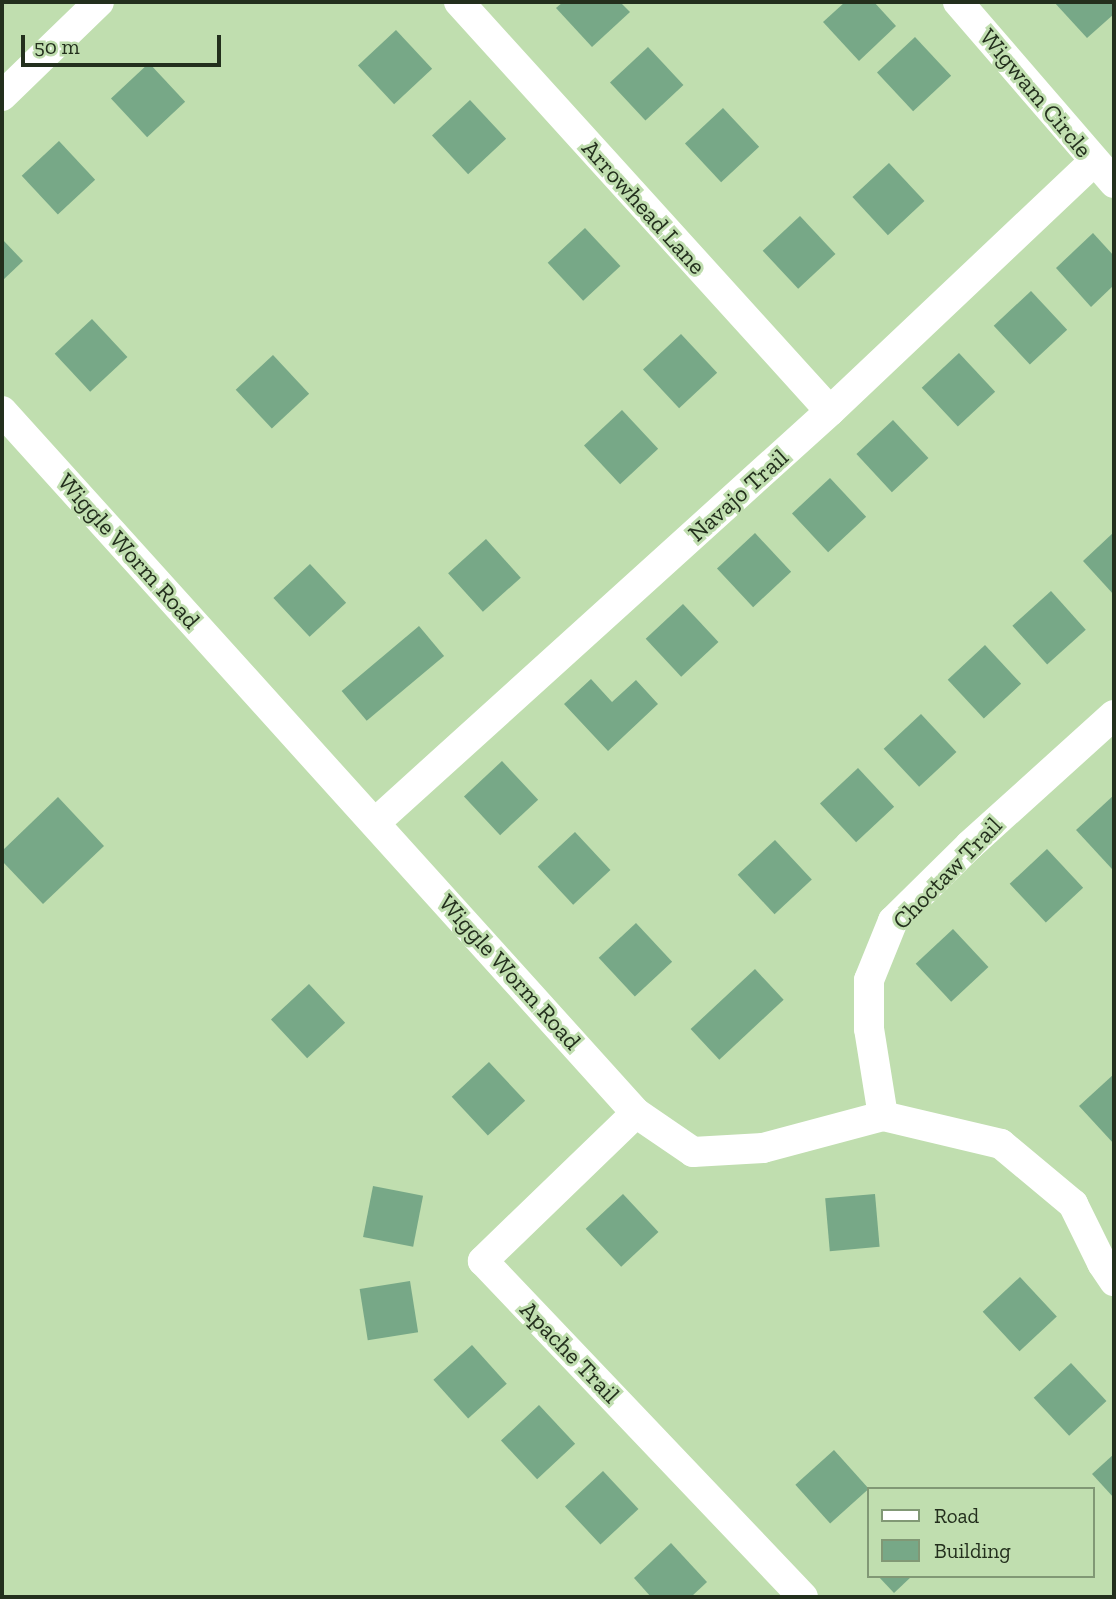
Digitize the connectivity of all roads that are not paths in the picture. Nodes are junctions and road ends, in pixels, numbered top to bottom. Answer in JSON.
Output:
{"nodes":[{"id":1,"x":99,"y":2,"type":"edge"},
{"id":2,"x":458,"y":2,"type":"edge"},
{"id":3,"x":958,"y":2,"type":"edge"},
{"id":4,"x":2,"y":96,"type":"edge"},
{"id":5,"x":1094,"y":161,"type":"junction"},
{"id":6,"x":1114,"y":183,"type":"edge"},
{"id":7,"x":2,"y":411,"type":"edge"},
{"id":8,"x":830,"y":411,"type":"junction"},
{"id":9,"x":1114,"y":715,"type":"edge"},
{"id":10,"x":376,"y":822,"type":"junction"},
{"id":11,"x":636,"y":1113,"type":"junction"},
{"id":12,"x":883,"y":1116,"type":"junction"},
{"id":13,"x":1110,"y":1266,"type":"edge"},
{"id":14,"x":803,"y":1597,"type":"edge"}],
"edges":[{"from":1,"to":4,"type":"street"},
{"from":2,"to":8,"type":"street","name":"Arrowhead Lane"},
{"from":3,"to":5,"type":"street","name":"Wigwam Circle"},
{"from":5,"to":6,"type":"street","name":"Wigwam Circle"},
{"from":5,"to":8,"type":"street","name":"Navajo Trail"},
{"from":7,"to":10,"type":"street","name":"Wiggle Worm Road"},
{"from":8,"to":10,"type":"street","name":"Navajo Trail"},
{"from":9,"to":12,"type":"street","name":"Choctaw Trail"},
{"from":10,"to":11,"type":"street","name":"Wiggle Worm Road"},
{"from":11,"to":12,"type":"street","name":"Wiggle Worm Road"},
{"from":11,"to":14,"type":"street","name":"Apache Trail"},
{"from":12,"to":13,"type":"street","name":"Wiggle Worm Road"}]}
